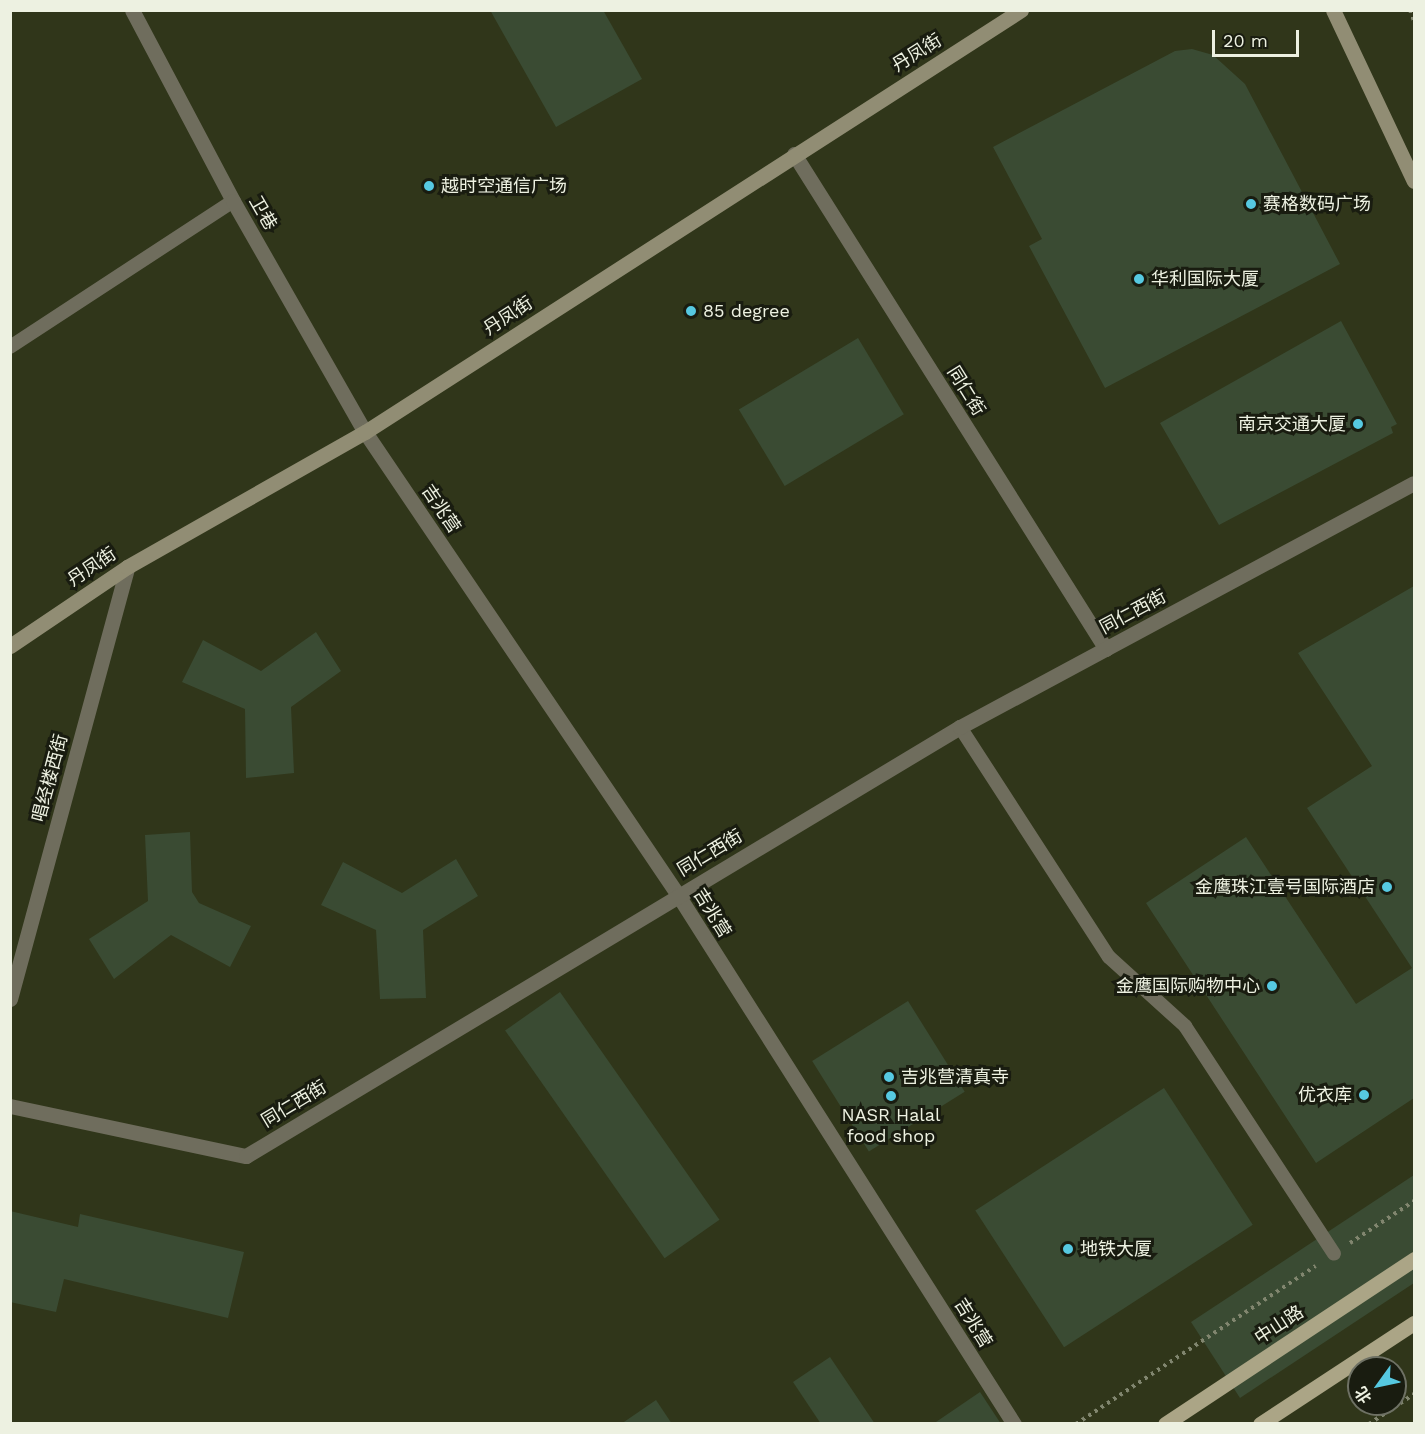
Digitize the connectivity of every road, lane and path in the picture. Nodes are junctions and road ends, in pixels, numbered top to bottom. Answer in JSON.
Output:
{"nodes":[{"id":1,"x":132,"y":10,"type":"edge"},
{"id":2,"x":1021,"y":10,"type":"edge"},
{"id":3,"x":1333,"y":10,"type":"edge"},
{"id":4,"x":1410,"y":10,"type":"edge"},
{"id":5,"x":1414,"y":21,"type":"edge"},
{"id":6,"x":794,"y":154,"type":"junction"},
{"id":7,"x":1414,"y":181,"type":"edge"},
{"id":8,"x":233,"y":201,"type":"junction"},
{"id":9,"x":10,"y":346,"type":"edge"},
{"id":10,"x":365,"y":432,"type":"junction"},
{"id":11,"x":1414,"y":483,"type":"edge"},
{"id":12,"x":127,"y":567,"type":"junction"},
{"id":13,"x":10,"y":646,"type":"edge"},
{"id":14,"x":1106,"y":649,"type":"junction"},
{"id":15,"x":960,"y":727,"type":"junction"},
{"id":16,"x":678,"y":895,"type":"junction"},
{"id":17,"x":10,"y":999,"type":"edge"},
{"id":18,"x":10,"y":1106,"type":"edge"},
{"id":19,"x":1414,"y":1201,"type":"edge"},
{"id":20,"x":1334,"y":1254,"type":"junction"},
{"id":21,"x":1414,"y":1259,"type":"edge"},
{"id":22,"x":1414,"y":1323,"type":"edge"},
{"id":23,"x":1414,"y":1394,"type":"edge"},
{"id":24,"x":1014,"y":1424,"type":"edge"},
{"id":25,"x":1076,"y":1424,"type":"edge"},
{"id":26,"x":1165,"y":1424,"type":"edge"},
{"id":27,"x":1260,"y":1424,"type":"edge"},
{"id":28,"x":1369,"y":1424,"type":"edge"}],
"edges":[{"from":1,"to":8,"type":"street","name":"卫巷"},
{"from":2,"to":6,"type":"main road","name":"丹凤街"},
{"from":3,"to":7,"type":"main road"},
{"from":4,"to":5,"type":"path"},
{"from":6,"to":10,"type":"main road","name":"丹凤街"},
{"from":6,"to":14,"type":"street","name":"同仁街"},
{"from":8,"to":9,"type":"lane"},
{"from":8,"to":10,"type":"street","name":"卫巷"},
{"from":10,"to":12,"type":"main road","name":"丹凤街"},
{"from":10,"to":16,"type":"street","name":"吉兆营"},
{"from":11,"to":14,"type":"street","name":"同仁西街"},
{"from":12,"to":13,"type":"main road","name":"丹凤街"},
{"from":12,"to":17,"type":"street","name":"唱经楼西街"},
{"from":14,"to":15,"type":"street","name":"同仁西街"},
{"from":15,"to":16,"type":"street","name":"同仁西街"},
{"from":15,"to":20,"type":"lane"},
{"from":16,"to":18,"type":"street","name":"同仁西街"},
{"from":16,"to":24,"type":"street","name":"吉兆营"},
{"from":19,"to":20,"type":"path"},
{"from":20,"to":25,"type":"path"},
{"from":21,"to":26,"type":"main road","name":"中山路"},
{"from":22,"to":27,"type":"main road"},
{"from":23,"to":28,"type":"path"}]}
